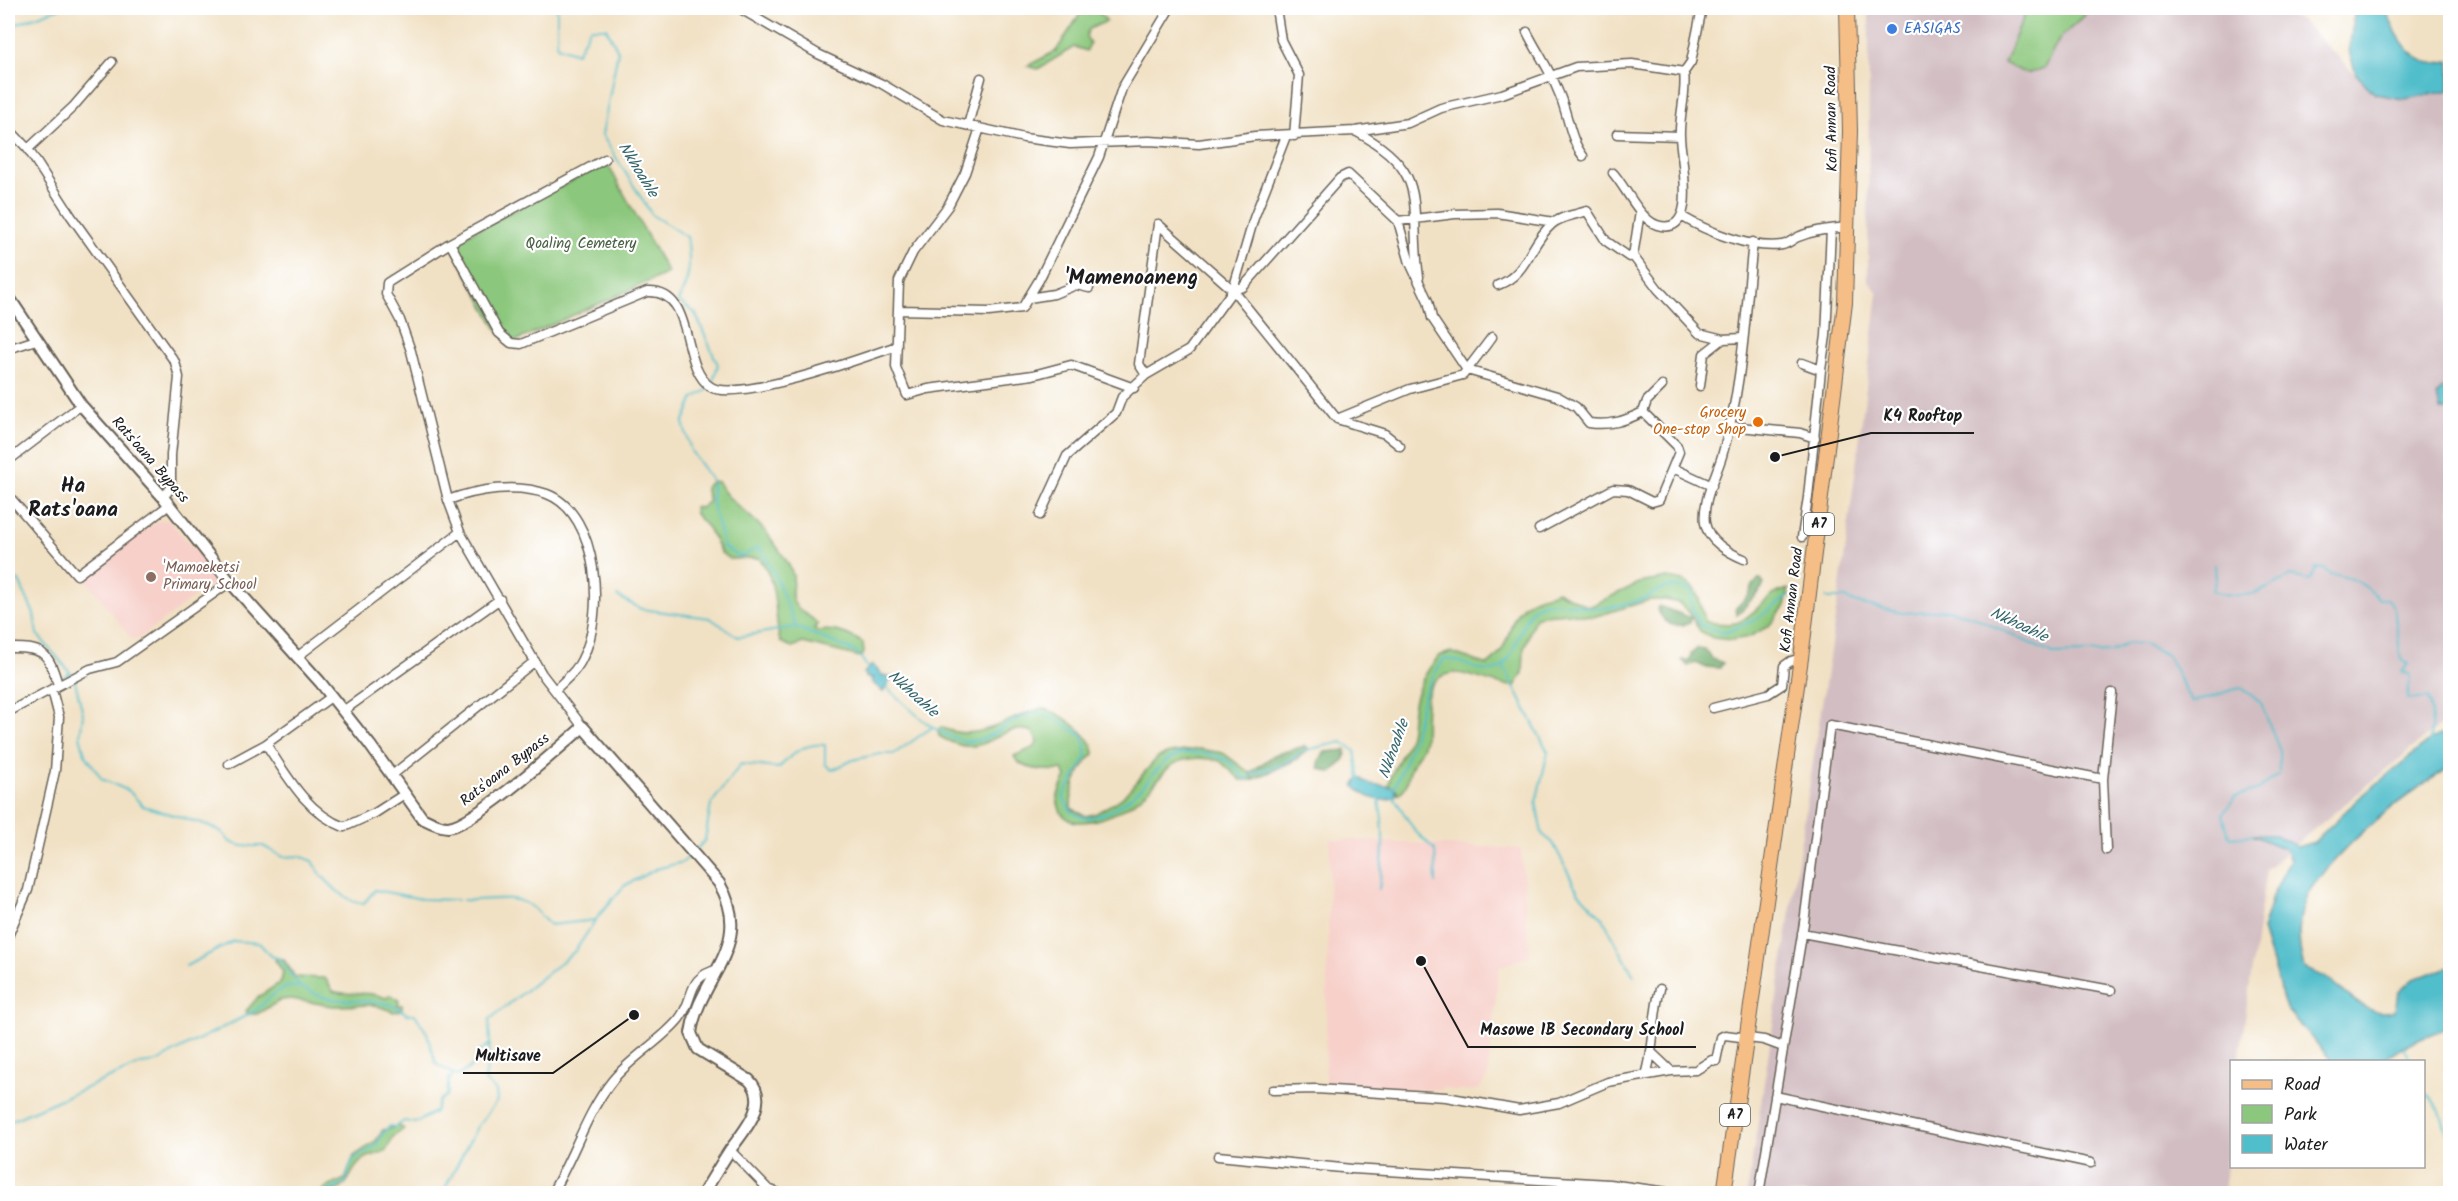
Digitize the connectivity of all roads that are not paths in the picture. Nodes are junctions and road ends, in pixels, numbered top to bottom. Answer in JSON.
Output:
{"nodes":[{"id":1,"x":739,"y":8,"type":"edge"},
{"id":2,"x":1169,"y":8,"type":"edge"},
{"id":3,"x":1276,"y":8,"type":"edge"},
{"id":4,"x":1702,"y":8,"type":"edge"},
{"id":5,"x":1846,"y":8,"type":"edge"},
{"id":6,"x":1527,"y":32,"type":"dead end"},
{"id":7,"x":112,"y":62,"type":"dead end"},
{"id":8,"x":1684,"y":72,"type":"junction"},
{"id":9,"x":1551,"y":75,"type":"junction"},
{"id":10,"x":981,"y":78,"type":"dead end"},
{"id":11,"x":968,"y":125,"type":"junction"},
{"id":12,"x":8,"y":128,"type":"edge"},
{"id":13,"x":980,"y":128,"type":"junction"},
{"id":14,"x":1355,"y":131,"type":"junction"},
{"id":15,"x":1617,"y":134,"type":"dead end"},
{"id":16,"x":1290,"y":136,"type":"junction"},
{"id":17,"x":1680,"y":136,"type":"junction"},
{"id":18,"x":1104,"y":144,"type":"junction"},
{"id":19,"x":28,"y":149,"type":"junction"},
{"id":20,"x":1583,"y":156,"type":"dead end"},
{"id":21,"x":604,"y":159,"type":"dead end"},
{"id":22,"x":1613,"y":173,"type":"dead end"},
{"id":23,"x":1640,"y":212,"type":"junction"},
{"id":24,"x":1682,"y":216,"type":"junction"},
{"id":25,"x":1417,"y":220,"type":"junction"},
{"id":26,"x":1398,"y":221,"type":"junction"},
{"id":27,"x":1554,"y":222,"type":"junction"},
{"id":28,"x":1848,"y":227,"type":"junction"},
{"id":29,"x":1831,"y":229,"type":"junction"},
{"id":30,"x":1753,"y":242,"type":"junction"},
{"id":31,"x":450,"y":243,"type":"junction"},
{"id":32,"x":1633,"y":255,"type":"junction"},
{"id":33,"x":1498,"y":285,"type":"dead end"},
{"id":34,"x":1420,"y":286,"type":"junction"},
{"id":35,"x":1089,"y":288,"type":"dead end"},
{"id":36,"x":1233,"y":290,"type":"junction"},
{"id":37,"x":8,"y":296,"type":"edge"},
{"id":38,"x":1029,"y":298,"type":"junction"},
{"id":39,"x":899,"y":310,"type":"junction"},
{"id":40,"x":1492,"y":337,"type":"dead end"},
{"id":41,"x":1743,"y":338,"type":"junction"},
{"id":42,"x":1724,"y":339,"type":"junction"},
{"id":43,"x":36,"y":340,"type":"junction"},
{"id":44,"x":897,"y":346,"type":"junction"},
{"id":45,"x":8,"y":350,"type":"edge"},
{"id":46,"x":1802,"y":363,"type":"dead end"},
{"id":47,"x":1467,"y":370,"type":"junction"},
{"id":48,"x":1821,"y":370,"type":"junction"},
{"id":49,"x":1146,"y":375,"type":"junction"},
{"id":50,"x":1662,"y":386,"type":"dead end"},
{"id":51,"x":1700,"y":386,"type":"dead end"},
{"id":52,"x":1134,"y":388,"type":"junction"},
{"id":53,"x":81,"y":405,"type":"junction"},
{"id":54,"x":1643,"y":412,"type":"junction"},
{"id":55,"x":1337,"y":419,"type":"junction"},
{"id":56,"x":1730,"y":426,"type":"junction"},
{"id":57,"x":1815,"y":438,"type":"junction"},
{"id":58,"x":1400,"y":446,"type":"dead end"},
{"id":59,"x":8,"y":462,"type":"edge"},
{"id":60,"x":1673,"y":468,"type":"junction"},
{"id":61,"x":1712,"y":486,"type":"junction"},
{"id":62,"x":8,"y":495,"type":"edge"},
{"id":63,"x":1815,"y":499,"type":"junction"},
{"id":64,"x":448,"y":500,"type":"junction"},
{"id":65,"x":166,"y":501,"type":"junction"},
{"id":66,"x":1040,"y":515,"type":"dead end"},
{"id":67,"x":1539,"y":529,"type":"dead end"},
{"id":68,"x":460,"y":532,"type":"junction"},
{"id":69,"x":1802,"y":537,"type":"dead end"},
{"id":70,"x":1744,"y":558,"type":"dead end"},
{"id":71,"x":230,"y":582,"type":"junction"},
{"id":72,"x":500,"y":599,"type":"junction"},
{"id":73,"x":8,"y":648,"type":"edge"},
{"id":74,"x":297,"y":657,"type":"junction"},
{"id":75,"x":1801,"y":658,"type":"junction"},
{"id":76,"x":535,"y":661,"type":"junction"},
{"id":77,"x":55,"y":687,"type":"junction"},
{"id":78,"x":555,"y":690,"type":"junction"},
{"id":79,"x":2112,"y":693,"type":"dead end"},
{"id":80,"x":331,"y":697,"type":"junction"},
{"id":81,"x":1713,"y":708,"type":"dead end"},
{"id":82,"x":343,"y":711,"type":"junction"},
{"id":83,"x":8,"y":712,"type":"edge"},
{"id":84,"x":584,"y":727,"type":"junction"},
{"id":85,"x":266,"y":744,"type":"junction"},
{"id":86,"x":229,"y":764,"type":"dead end"},
{"id":87,"x":391,"y":776,"type":"junction"},
{"id":88,"x":2103,"y":779,"type":"junction"},
{"id":89,"x":403,"y":795,"type":"junction"},
{"id":90,"x":2106,"y":850,"type":"dead end"},
{"id":91,"x":1802,"y":933,"type":"junction"},
{"id":92,"x":8,"y":936,"type":"edge"},
{"id":93,"x":719,"y":969,"type":"junction"},
{"id":94,"x":1660,"y":989,"type":"dead end"},
{"id":95,"x":2111,"y":990,"type":"dead end"},
{"id":96,"x":1747,"y":1036,"type":"junction"},
{"id":97,"x":1783,"y":1047,"type":"junction"},
{"id":98,"x":1652,"y":1053,"type":"junction"},
{"id":99,"x":1671,"y":1071,"type":"junction"},
{"id":100,"x":1646,"y":1076,"type":"junction"},
{"id":101,"x":1273,"y":1090,"type":"dead end"},
{"id":102,"x":1775,"y":1096,"type":"junction"},
{"id":103,"x":730,"y":1150,"type":"junction"},
{"id":104,"x":1218,"y":1156,"type":"dead end"},
{"id":105,"x":2091,"y":1162,"type":"dead end"},
{"id":106,"x":551,"y":1194,"type":"edge"},
{"id":107,"x":703,"y":1194,"type":"edge"},
{"id":108,"x":781,"y":1194,"type":"edge"},
{"id":109,"x":1682,"y":1194,"type":"edge"},
{"id":110,"x":1724,"y":1194,"type":"edge"},
{"id":111,"x":1759,"y":1194,"type":"edge"}],
"edges":[{"from":1,"to":11,"type":"street"},
{"from":2,"to":18,"type":"street"},
{"from":3,"to":16,"type":"street"},
{"from":4,"to":8,"type":"street"},
{"from":5,"to":28,"type":"main road","name":"Kofi Annan Road","number":"A7"},
{"from":6,"to":9,"type":"street"},
{"from":7,"to":19,"type":"street"},
{"from":8,"to":9,"type":"street"},
{"from":8,"to":17,"type":"street"},
{"from":9,"to":14,"type":"street"},
{"from":9,"to":20,"type":"street"},
{"from":10,"to":11,"type":"street"},
{"from":11,"to":13,"type":"street"},
{"from":12,"to":19,"type":"street"},
{"from":13,"to":18,"type":"street"},
{"from":13,"to":39,"type":"street"},
{"from":14,"to":16,"type":"street"},
{"from":14,"to":25,"type":"street"},
{"from":15,"to":17,"type":"street"},
{"from":16,"to":18,"type":"street"},
{"from":16,"to":36,"type":"street"},
{"from":17,"to":24,"type":"street"},
{"from":18,"to":38,"type":"street"},
{"from":19,"to":65,"type":"street"},
{"from":21,"to":31,"type":"street"},
{"from":22,"to":23,"type":"street"},
{"from":23,"to":24,"type":"street"},
{"from":23,"to":32,"type":"street"},
{"from":24,"to":30,"type":"street"},
{"from":25,"to":26,"type":"street"},
{"from":25,"to":27,"type":"street"},
{"from":25,"to":34,"type":"street"},
{"from":26,"to":34,"type":"street"},
{"from":26,"to":36,"type":"street"},
{"from":27,"to":32,"type":"street"},
{"from":27,"to":33,"type":"street"},
{"from":28,"to":29,"type":"street"},
{"from":28,"to":63,"type":"main road","name":"Kofi Annan Road","number":"A7"},
{"from":29,"to":30,"type":"street"},
{"from":29,"to":48,"type":"street"},
{"from":30,"to":41,"type":"street"},
{"from":31,"to":44,"type":"street"},
{"from":31,"to":64,"type":"street"},
{"from":32,"to":42,"type":"street"},
{"from":34,"to":47,"type":"street"},
{"from":35,"to":38,"type":"street"},
{"from":36,"to":49,"type":"street"},
{"from":36,"to":49,"type":"street"},
{"from":36,"to":55,"type":"street"},
{"from":37,"to":43,"type":"street","name":"Rats'oana Bypass"},
{"from":38,"to":39,"type":"street"},
{"from":39,"to":44,"type":"street"},
{"from":40,"to":47,"type":"street"},
{"from":41,"to":42,"type":"street"},
{"from":41,"to":56,"type":"street"},
{"from":42,"to":51,"type":"street"},
{"from":43,"to":45,"type":"street"},
{"from":43,"to":53,"type":"street","name":"Rats'oana Bypass"},
{"from":44,"to":52,"type":"street"},
{"from":46,"to":48,"type":"street"},
{"from":47,"to":54,"type":"street"},
{"from":47,"to":55,"type":"street"},
{"from":48,"to":57,"type":"street"},
{"from":49,"to":52,"type":"street"},
{"from":50,"to":54,"type":"street"},
{"from":52,"to":66,"type":"street"},
{"from":53,"to":59,"type":"street"},
{"from":53,"to":65,"type":"street","name":"Rats'oana Bypass"},
{"from":54,"to":60,"type":"street"},
{"from":55,"to":58,"type":"street"},
{"from":56,"to":57,"type":"street"},
{"from":56,"to":61,"type":"street"},
{"from":57,"to":63,"type":"street"},
{"from":60,"to":61,"type":"street"},
{"from":60,"to":67,"type":"street"},
{"from":61,"to":70,"type":"street"},
{"from":62,"to":65,"type":"street"},
{"from":63,"to":69,"type":"street"},
{"from":63,"to":75,"type":"main road","name":"Kofi Annan Road","number":"A7"},
{"from":64,"to":68,"type":"street"},
{"from":64,"to":78,"type":"street"},
{"from":65,"to":71,"type":"street","name":"Rats'oana Bypass"},
{"from":68,"to":72,"type":"street"},
{"from":68,"to":74,"type":"street"},
{"from":71,"to":74,"type":"street","name":"Rats'oana Bypass"},
{"from":71,"to":77,"type":"street"},
{"from":72,"to":76,"type":"street"},
{"from":72,"to":82,"type":"street"},
{"from":73,"to":77,"type":"street"},
{"from":74,"to":80,"type":"street","name":"Rats'oana Bypass"},
{"from":75,"to":81,"type":"street"},
{"from":75,"to":96,"type":"main road","name":"Kofi Annan Road","number":"A7"},
{"from":76,"to":78,"type":"street"},
{"from":76,"to":87,"type":"street"},
{"from":77,"to":83,"type":"street"},
{"from":77,"to":92,"type":"street"},
{"from":78,"to":84,"type":"street"},
{"from":79,"to":88,"type":"street"},
{"from":80,"to":82,"type":"street","name":"Rats'oana Bypass"},
{"from":80,"to":85,"type":"street"},
{"from":82,"to":87,"type":"street","name":"Rats'oana Bypass"},
{"from":84,"to":89,"type":"street","name":"Rats'oana Bypass"},
{"from":84,"to":93,"type":"street"},
{"from":85,"to":86,"type":"street"},
{"from":85,"to":89,"type":"street"},
{"from":87,"to":89,"type":"street","name":"Rats'oana Bypass"},
{"from":88,"to":90,"type":"street"},
{"from":88,"to":91,"type":"street"},
{"from":91,"to":95,"type":"street"},
{"from":91,"to":97,"type":"street"},
{"from":93,"to":103,"type":"street"},
{"from":93,"to":106,"type":"street"},
{"from":94,"to":98,"type":"street"},
{"from":96,"to":97,"type":"street"},
{"from":96,"to":99,"type":"street"},
{"from":96,"to":110,"type":"main road","name":"Kofi Annan Road","number":"A7"},
{"from":97,"to":102,"type":"street"},
{"from":98,"to":99,"type":"street"},
{"from":98,"to":100,"type":"street"},
{"from":99,"to":100,"type":"street"},
{"from":100,"to":101,"type":"street"},
{"from":102,"to":105,"type":"street"},
{"from":102,"to":111,"type":"street"},
{"from":103,"to":107,"type":"street"},
{"from":103,"to":108,"type":"street"},
{"from":104,"to":109,"type":"street"}]}
